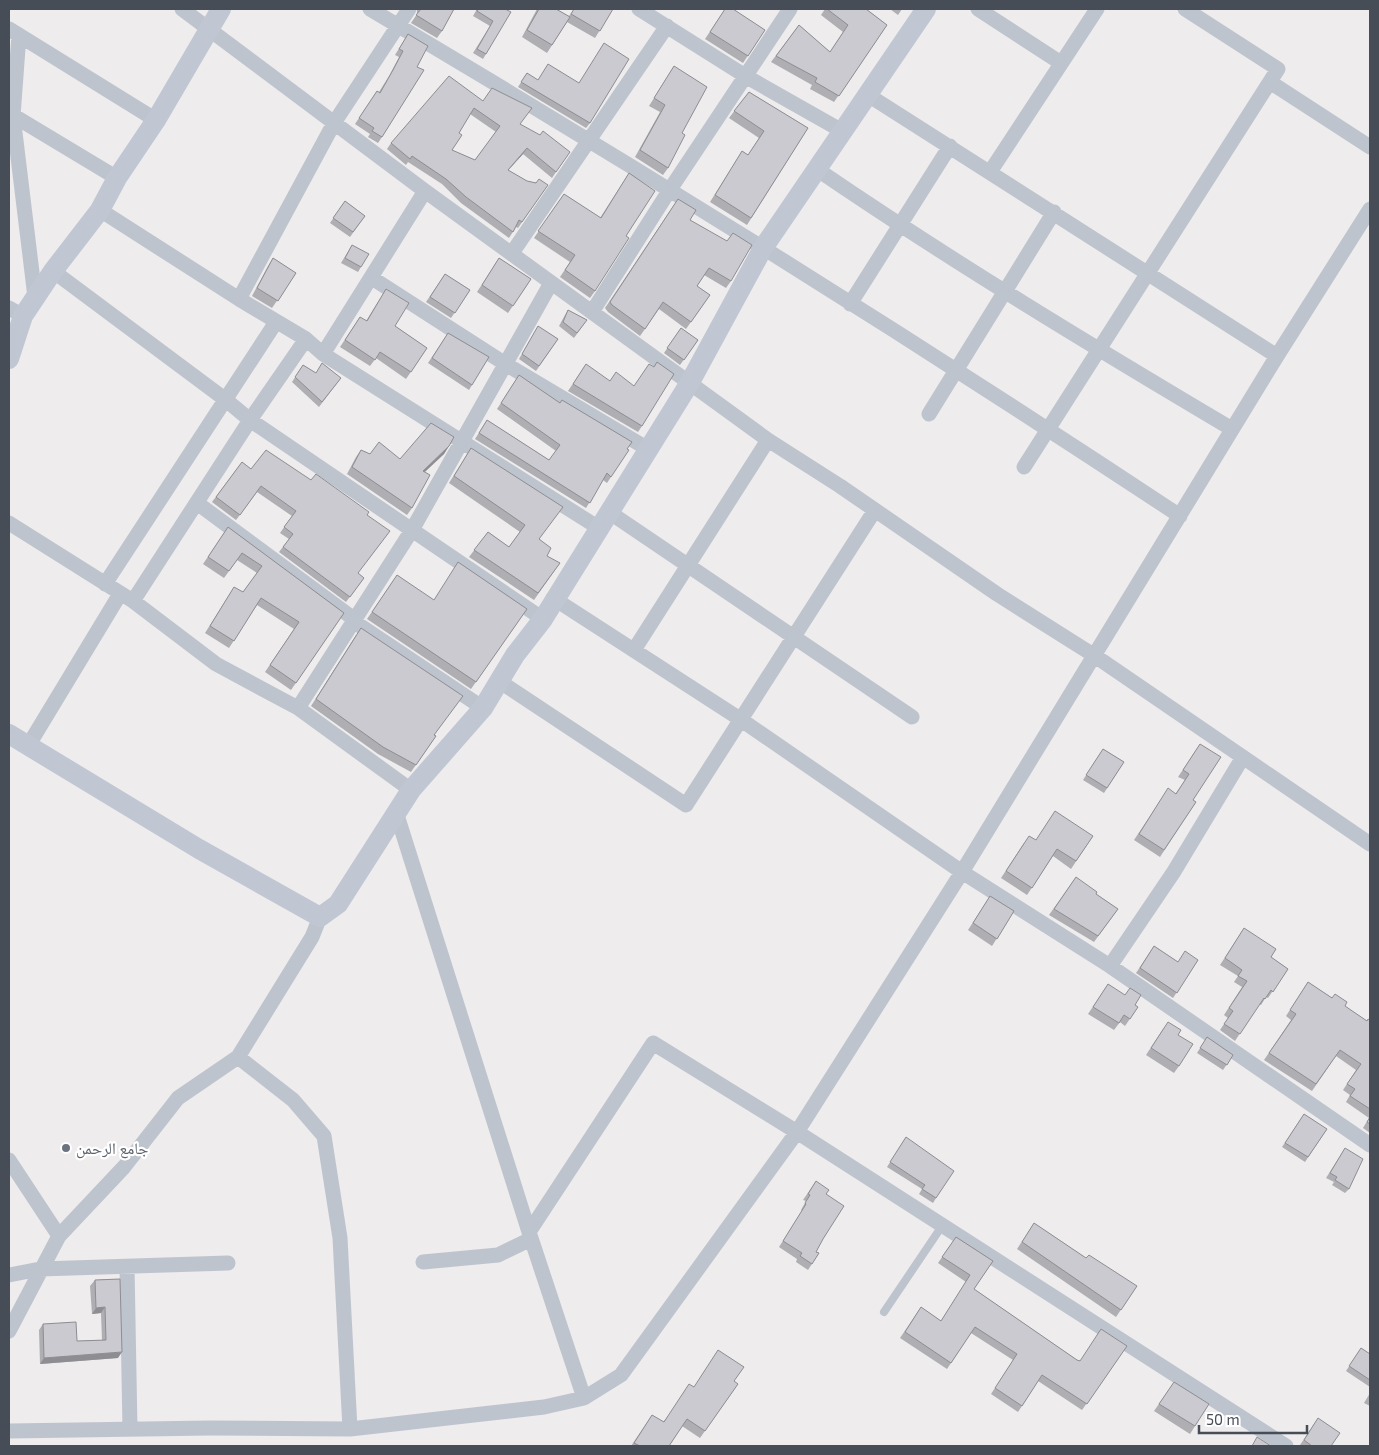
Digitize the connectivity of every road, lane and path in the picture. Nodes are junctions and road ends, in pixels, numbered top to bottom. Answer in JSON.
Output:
{"nodes":[{"id":1,"x":182,"y":9,"type":"edge"},
{"id":2,"x":221,"y":9,"type":"edge"},
{"id":3,"x":370,"y":9,"type":"edge"},
{"id":4,"x":409,"y":9,"type":"edge"},
{"id":5,"x":639,"y":9,"type":"edge"},
{"id":6,"x":790,"y":9,"type":"edge"},
{"id":7,"x":926,"y":9,"type":"edge"},
{"id":8,"x":978,"y":9,"type":"edge"},
{"id":9,"x":1096,"y":9,"type":"edge"},
{"id":10,"x":1185,"y":9,"type":"edge"},
{"id":11,"x":398,"y":26,"type":"junction"},
{"id":12,"x":667,"y":26,"type":"junction"},
{"id":13,"x":208,"y":28,"type":"junction"},
{"id":14,"x":14,"y":32,"type":"edge"},
{"id":15,"x":1061,"y":63,"type":"junction"},
{"id":16,"x":747,"y":77,"type":"junction"},
{"id":17,"x":1270,"y":82,"type":"junction"},
{"id":18,"x":868,"y":95,"type":"junction"},
{"id":19,"x":11,"y":114,"type":"edge"},
{"id":20,"x":156,"y":120,"type":"junction"},
{"id":21,"x":334,"y":123,"type":"junction"},
{"id":22,"x":844,"y":132,"type":"junction"},
{"id":23,"x":589,"y":140,"type":"junction"},
{"id":24,"x":950,"y":146,"type":"junction"},
{"id":25,"x":1370,"y":146,"type":"edge"},
{"id":26,"x":818,"y":170,"type":"junction"},
{"id":27,"x":990,"y":172,"type":"junction"},
{"id":28,"x":116,"y":178,"type":"junction"},
{"id":29,"x":425,"y":191,"type":"junction"},
{"id":30,"x":669,"y":191,"type":"junction"},
{"id":31,"x":1370,"y":209,"type":"edge"},
{"id":32,"x":100,"y":210,"type":"junction"},
{"id":33,"x":1054,"y":212,"type":"junction"},
{"id":34,"x":899,"y":225,"type":"junction"},
{"id":35,"x":763,"y":248,"type":"junction"},
{"id":36,"x":512,"y":254,"type":"junction"},
{"id":37,"x":53,"y":271,"type":"junction"},
{"id":38,"x":1150,"y":273,"type":"junction"},
{"id":39,"x":372,"y":278,"type":"junction"},
{"id":40,"x":551,"y":283,"type":"junction"},
{"id":41,"x":1004,"y":290,"type":"junction"},
{"id":42,"x":35,"y":297,"type":"junction"},
{"id":43,"x":239,"y":299,"type":"junction"},
{"id":44,"x":850,"y":304,"type":"junction"},
{"id":45,"x":16,"y":312,"type":"edge"},
{"id":46,"x":592,"y":312,"type":"junction"},
{"id":47,"x":276,"y":322,"type":"junction"},
{"id":48,"x":306,"y":339,"type":"junction"},
{"id":49,"x":1100,"y":350,"type":"junction"},
{"id":50,"x":323,"y":354,"type":"junction"},
{"id":51,"x":1277,"y":356,"type":"junction"},
{"id":52,"x":9,"y":359,"type":"edge"},
{"id":53,"x":507,"y":364,"type":"junction"},
{"id":54,"x":955,"y":371,"type":"junction"},
{"id":55,"x":689,"y":384,"type":"junction"},
{"id":56,"x":226,"y":400,"type":"junction"},
{"id":57,"x":929,"y":414,"type":"dead end"},
{"id":58,"x":250,"y":420,"type":"junction"},
{"id":59,"x":1049,"y":429,"type":"junction"},
{"id":60,"x":1232,"y":429,"type":"junction"},
{"id":61,"x":768,"y":440,"type":"junction"},
{"id":62,"x":462,"y":443,"type":"junction"},
{"id":63,"x":648,"y":449,"type":"junction"},
{"id":64,"x":1024,"y":467,"type":"dead end"},
{"id":65,"x":197,"y":502,"type":"junction"},
{"id":66,"x":875,"y":510,"type":"junction"},
{"id":67,"x":1180,"y":516,"type":"junction"},
{"id":68,"x":604,"y":520,"type":"junction"},
{"id":69,"x":9,"y":523,"type":"edge"},
{"id":70,"x":412,"y":530,"type":"junction"},
{"id":71,"x":688,"y":565,"type":"junction"},
{"id":72,"x":105,"y":584,"type":"junction"},
{"id":73,"x":126,"y":597,"type":"junction"},
{"id":74,"x":553,"y":598,"type":"junction"},
{"id":75,"x":543,"y":618,"type":"junction"},
{"id":76,"x":353,"y":620,"type":"junction"},
{"id":77,"x":794,"y":636,"type":"junction"},
{"id":78,"x":634,"y":650,"type":"junction"},
{"id":79,"x":1095,"y":656,"type":"junction"},
{"id":80,"x":499,"y":681,"type":"junction"},
{"id":81,"x":298,"y":708,"type":"junction"},
{"id":82,"x":483,"y":708,"type":"junction"},
{"id":83,"x":912,"y":717,"type":"dead end"},
{"id":84,"x":740,"y":719,"type":"junction"},
{"id":85,"x":9,"y":734,"type":"edge"},
{"id":86,"x":28,"y":746,"type":"junction"},
{"id":87,"x":1243,"y":756,"type":"junction"},
{"id":88,"x":411,"y":790,"type":"junction"},
{"id":89,"x":396,"y":812,"type":"junction"},
{"id":90,"x":1370,"y":844,"type":"edge"},
{"id":91,"x":962,"y":872,"type":"junction"},
{"id":92,"x":320,"y":917,"type":"junction"},
{"id":93,"x":1110,"y":966,"type":"junction"},
{"id":94,"x":238,"y":1057,"type":"junction"},
{"id":95,"x":797,"y":1132,"type":"junction"},
{"id":96,"x":1370,"y":1145,"type":"edge"},
{"id":97,"x":9,"y":1160,"type":"edge"},
{"id":98,"x":942,"y":1226,"type":"junction"},
{"id":99,"x":59,"y":1236,"type":"junction"},
{"id":100,"x":530,"y":1236,"type":"junction"},
{"id":101,"x":423,"y":1262,"type":"dead end"},
{"id":102,"x":228,"y":1263,"type":"dead end"},
{"id":103,"x":127,"y":1266,"type":"junction"},
{"id":104,"x":40,"y":1269,"type":"junction"},
{"id":105,"x":9,"y":1276,"type":"edge"},
{"id":106,"x":884,"y":1312,"type":"dead end"},
{"id":107,"x":9,"y":1331,"type":"edge"},
{"id":108,"x":584,"y":1398,"type":"junction"},
{"id":109,"x":130,"y":1429,"type":"junction"},
{"id":110,"x":350,"y":1429,"type":"junction"},
{"id":111,"x":9,"y":1431,"type":"edge"},
{"id":112,"x":1286,"y":1446,"type":"edge"}],
"edges":[{"from":1,"to":13,"type":"street"},
{"from":2,"to":13,"type":"street"},
{"from":3,"to":11,"type":"street"},
{"from":4,"to":11,"type":"street"},
{"from":5,"to":12,"type":"street"},
{"from":6,"to":16,"type":"street"},
{"from":7,"to":18,"type":"street"},
{"from":8,"to":15,"type":"street"},
{"from":9,"to":15,"type":"street"},
{"from":10,"to":17,"type":"street"},
{"from":11,"to":21,"type":"street"},
{"from":11,"to":23,"type":"street"},
{"from":12,"to":16,"type":"street"},
{"from":12,"to":23,"type":"street"},
{"from":13,"to":20,"type":"street"},
{"from":13,"to":21,"type":"street"},
{"from":14,"to":19,"type":"street"},
{"from":14,"to":20,"type":"street"},
{"from":15,"to":27,"type":"street"},
{"from":16,"to":22,"type":"street"},
{"from":16,"to":30,"type":"street"},
{"from":17,"to":25,"type":"street"},
{"from":17,"to":38,"type":"street"},
{"from":18,"to":22,"type":"street"},
{"from":18,"to":24,"type":"street"},
{"from":19,"to":28,"type":"street"},
{"from":19,"to":42,"type":"street"},
{"from":20,"to":28,"type":"street"},
{"from":21,"to":29,"type":"street"},
{"from":21,"to":43,"type":"street"},
{"from":22,"to":26,"type":"street"},
{"from":23,"to":30,"type":"street"},
{"from":23,"to":36,"type":"street"},
{"from":24,"to":27,"type":"street"},
{"from":24,"to":34,"type":"street"},
{"from":26,"to":34,"type":"street"},
{"from":26,"to":35,"type":"street"},
{"from":27,"to":33,"type":"street"},
{"from":28,"to":32,"type":"street"},
{"from":29,"to":36,"type":"street"},
{"from":29,"to":39,"type":"street"},
{"from":30,"to":35,"type":"street"},
{"from":30,"to":46,"type":"street"},
{"from":31,"to":51,"type":"street"},
{"from":32,"to":37,"type":"street"},
{"from":32,"to":43,"type":"street"},
{"from":33,"to":38,"type":"street"},
{"from":33,"to":41,"type":"street"},
{"from":34,"to":41,"type":"street"},
{"from":34,"to":44,"type":"street"},
{"from":35,"to":44,"type":"street"},
{"from":35,"to":55,"type":"street"},
{"from":36,"to":40,"type":"street"},
{"from":37,"to":42,"type":"street"},
{"from":37,"to":56,"type":"street"},
{"from":38,"to":49,"type":"street"},
{"from":38,"to":51,"type":"street"},
{"from":39,"to":50,"type":"street"},
{"from":39,"to":53,"type":"street"},
{"from":40,"to":46,"type":"street"},
{"from":40,"to":53,"type":"street"},
{"from":41,"to":49,"type":"street"},
{"from":41,"to":54,"type":"street"},
{"from":42,"to":45,"type":"street"},
{"from":43,"to":47,"type":"street"},
{"from":44,"to":54,"type":"street"},
{"from":45,"to":52,"type":"street"},
{"from":46,"to":55,"type":"street"},
{"from":47,"to":48,"type":"street"},
{"from":47,"to":56,"type":"street"},
{"from":48,"to":50,"type":"street"},
{"from":48,"to":58,"type":"street"},
{"from":49,"to":59,"type":"street"},
{"from":49,"to":60,"type":"street"},
{"from":50,"to":62,"type":"street"},
{"from":51,"to":60,"type":"street"},
{"from":53,"to":62,"type":"street"},
{"from":53,"to":63,"type":"street"},
{"from":54,"to":57,"type":"street"},
{"from":54,"to":59,"type":"street"},
{"from":55,"to":61,"type":"street"},
{"from":55,"to":63,"type":"street"},
{"from":56,"to":58,"type":"street"},
{"from":56,"to":72,"type":"street"},
{"from":58,"to":65,"type":"street"},
{"from":58,"to":70,"type":"street"},
{"from":59,"to":64,"type":"street"},
{"from":59,"to":67,"type":"street"},
{"from":60,"to":67,"type":"street"},
{"from":61,"to":66,"type":"street"},
{"from":61,"to":71,"type":"street"},
{"from":62,"to":68,"type":"street"},
{"from":62,"to":70,"type":"street"},
{"from":63,"to":68,"type":"street"},
{"from":65,"to":73,"type":"street"},
{"from":65,"to":76,"type":"street"},
{"from":66,"to":77,"type":"street"},
{"from":66,"to":79,"type":"street"},
{"from":67,"to":79,"type":"street"},
{"from":68,"to":71,"type":"street"},
{"from":68,"to":74,"type":"street"},
{"from":69,"to":72,"type":"street"},
{"from":70,"to":75,"type":"street"},
{"from":70,"to":76,"type":"street"},
{"from":71,"to":77,"type":"street"},
{"from":71,"to":78,"type":"street"},
{"from":72,"to":73,"type":"street"},
{"from":73,"to":81,"type":"street"},
{"from":73,"to":86,"type":"street"},
{"from":74,"to":75,"type":"street"},
{"from":74,"to":78,"type":"street"},
{"from":75,"to":80,"type":"street"},
{"from":76,"to":81,"type":"street"},
{"from":76,"to":82,"type":"street"},
{"from":77,"to":83,"type":"street"},
{"from":77,"to":84,"type":"street"},
{"from":78,"to":84,"type":"street"},
{"from":79,"to":87,"type":"street"},
{"from":79,"to":91,"type":"street"},
{"from":80,"to":82,"type":"street"},
{"from":80,"to":84,"type":"street"},
{"from":81,"to":88,"type":"street"},
{"from":82,"to":88,"type":"street"},
{"from":84,"to":91,"type":"street"},
{"from":85,"to":86,"type":"street"},
{"from":86,"to":92,"type":"street"},
{"from":87,"to":90,"type":"street"},
{"from":87,"to":93,"type":"street"},
{"from":88,"to":89,"type":"street"},
{"from":89,"to":92,"type":"street"},
{"from":89,"to":100,"type":"street"},
{"from":91,"to":93,"type":"street"},
{"from":91,"to":95,"type":"street"},
{"from":92,"to":94,"type":"street"},
{"from":93,"to":96,"type":"street"},
{"from":94,"to":99,"type":"street"},
{"from":94,"to":110,"type":"street"},
{"from":95,"to":98,"type":"street"},
{"from":95,"to":100,"type":"street"},
{"from":95,"to":108,"type":"street"},
{"from":97,"to":99,"type":"street"},
{"from":98,"to":106,"type":"lane"},
{"from":98,"to":112,"type":"street"},
{"from":99,"to":104,"type":"street"},
{"from":100,"to":101,"type":"street"},
{"from":100,"to":108,"type":"street"},
{"from":102,"to":103,"type":"street"},
{"from":103,"to":104,"type":"street"},
{"from":103,"to":109,"type":"street"},
{"from":104,"to":105,"type":"street"},
{"from":104,"to":107,"type":"street"},
{"from":108,"to":110,"type":"street"},
{"from":109,"to":110,"type":"street"},
{"from":109,"to":111,"type":"street"}]}
